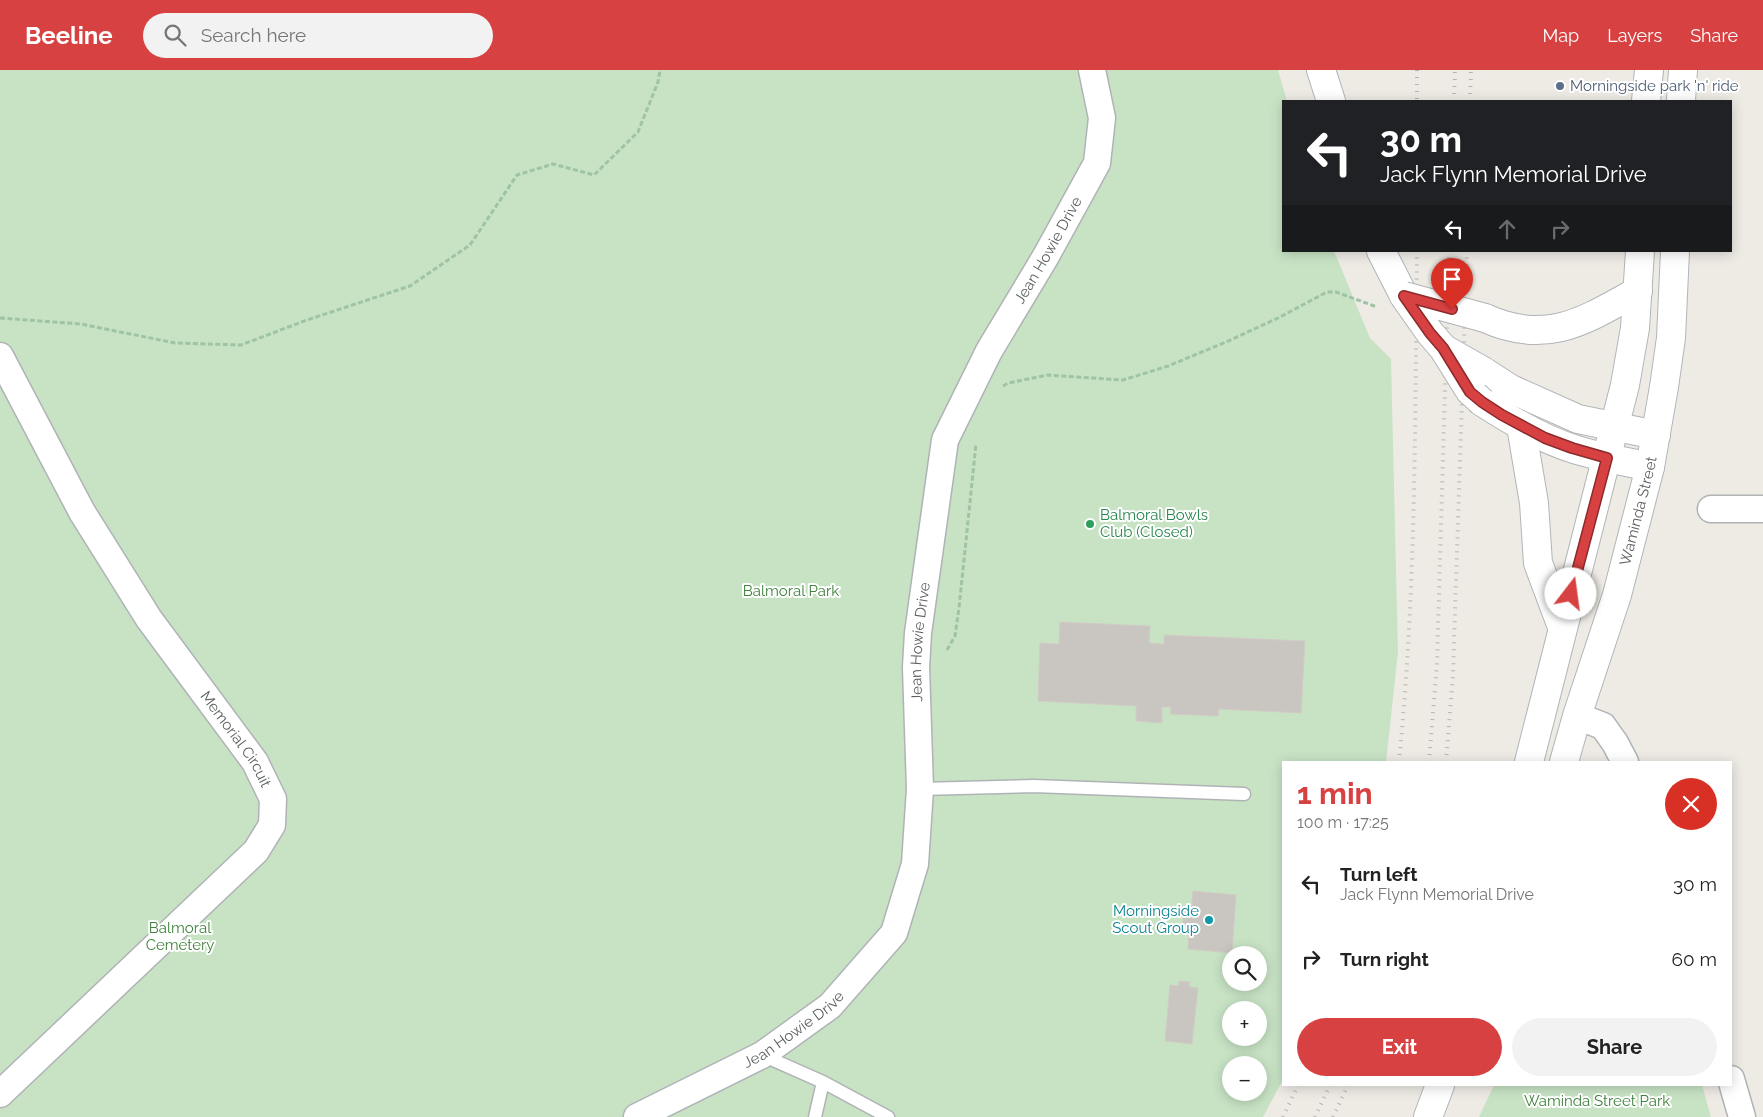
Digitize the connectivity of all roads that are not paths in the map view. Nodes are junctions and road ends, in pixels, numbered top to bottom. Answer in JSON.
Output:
{"nodes":[{"id":1,"x":1092,"y":70,"type":"edge"},
{"id":2,"x":1322,"y":70,"type":"edge"},
{"id":3,"x":1649,"y":70,"type":"edge"},
{"id":4,"x":1683,"y":70,"type":"edge"},
{"id":5,"x":1330,"y":100,"type":"edge"},
{"id":6,"x":1646,"y":100,"type":"edge"},
{"id":7,"x":1681,"y":100,"type":"edge"},
{"id":8,"x":1640,"y":252,"type":"edge"},
{"id":9,"x":1675,"y":252,"type":"edge"},
{"id":10,"x":1392,"y":273,"type":"edge"},
{"id":11,"x":1638,"y":291,"type":"junction"},
{"id":12,"x":1443,"y":348,"type":"junction"},
{"id":13,"x":0,"y":356,"type":"edge"},
{"id":14,"x":1521,"y":426,"type":"junction"},
{"id":15,"x":1615,"y":428,"type":"junction"},
{"id":16,"x":1656,"y":435,"type":"junction"},
{"id":17,"x":1607,"y":458,"type":"junction"},
{"id":18,"x":1650,"y":467,"type":"junction"},
{"id":19,"x":1711,"y":509,"type":"dead end"},
{"id":20,"x":1763,"y":510,"type":"edge"},
{"id":21,"x":1562,"y":628,"type":"junction"},
{"id":22,"x":1577,"y":716,"type":"junction"},
{"id":23,"x":1529,"y":761,"type":"edge"},
{"id":24,"x":1564,"y":761,"type":"edge"},
{"id":25,"x":1624,"y":761,"type":"edge"},
{"id":26,"x":920,"y":789,"type":"junction"},
{"id":27,"x":1244,"y":794,"type":"dead end"},
{"id":28,"x":762,"y":1055,"type":"junction"},
{"id":29,"x":823,"y":1082,"type":"junction"},
{"id":30,"x":1732,"y":1082,"type":"edge"},
{"id":31,"x":1440,"y":1086,"type":"edge"},
{"id":32,"x":0,"y":1094,"type":"edge"},
{"id":33,"x":641,"y":1116,"type":"edge"},
{"id":34,"x":815,"y":1117,"type":"edge"},
{"id":35,"x":888,"y":1117,"type":"edge"},
{"id":36,"x":1428,"y":1117,"type":"edge"},
{"id":37,"x":1742,"y":1117,"type":"edge"}],
"edges":[{"from":1,"to":26,"type":"street","name":"Jean Howie Drive"},
{"from":2,"to":5,"type":"main road"},
{"from":3,"to":6,"type":"main road"},
{"from":4,"to":7,"type":"main road"},
{"from":8,"to":11,"type":"main road"},
{"from":9,"to":16,"type":"main road","name":"Waminda Street"},
{"from":10,"to":11,"type":"main road","bridge":true},
{"from":10,"to":12,"type":"main road","bridge":true},
{"from":11,"to":15,"type":"main road"},
{"from":12,"to":14,"type":"main road","bridge":true},
{"from":12,"to":15,"type":"main road","bridge":true},
{"from":13,"to":32,"type":"street","name":"Memorial Circuit"},
{"from":14,"to":17,"type":"main road"},
{"from":14,"to":21,"type":"main road"},
{"from":15,"to":16,"type":"main road"},
{"from":15,"to":17,"type":"main road"},
{"from":16,"to":18,"type":"main road","name":"Waminda Street"},
{"from":17,"to":18,"type":"main road"},
{"from":17,"to":21,"type":"main road"},
{"from":18,"to":22,"type":"main road","name":"Waminda Street"},
{"from":19,"to":20,"type":"street"},
{"from":21,"to":23,"type":"main road"},
{"from":22,"to":24,"type":"main road","name":"Waminda Street"},
{"from":22,"to":25,"type":"street"},
{"from":26,"to":27,"type":"lane"},
{"from":26,"to":28,"type":"street","name":"Jean Howie Drive"},
{"from":28,"to":29,"type":"lane"},
{"from":28,"to":33,"type":"street","name":"Jean Howie Drive"},
{"from":29,"to":34,"type":"lane"},
{"from":29,"to":35,"type":"lane"},
{"from":30,"to":37,"type":"street"},
{"from":31,"to":36,"type":"main road"}]}
